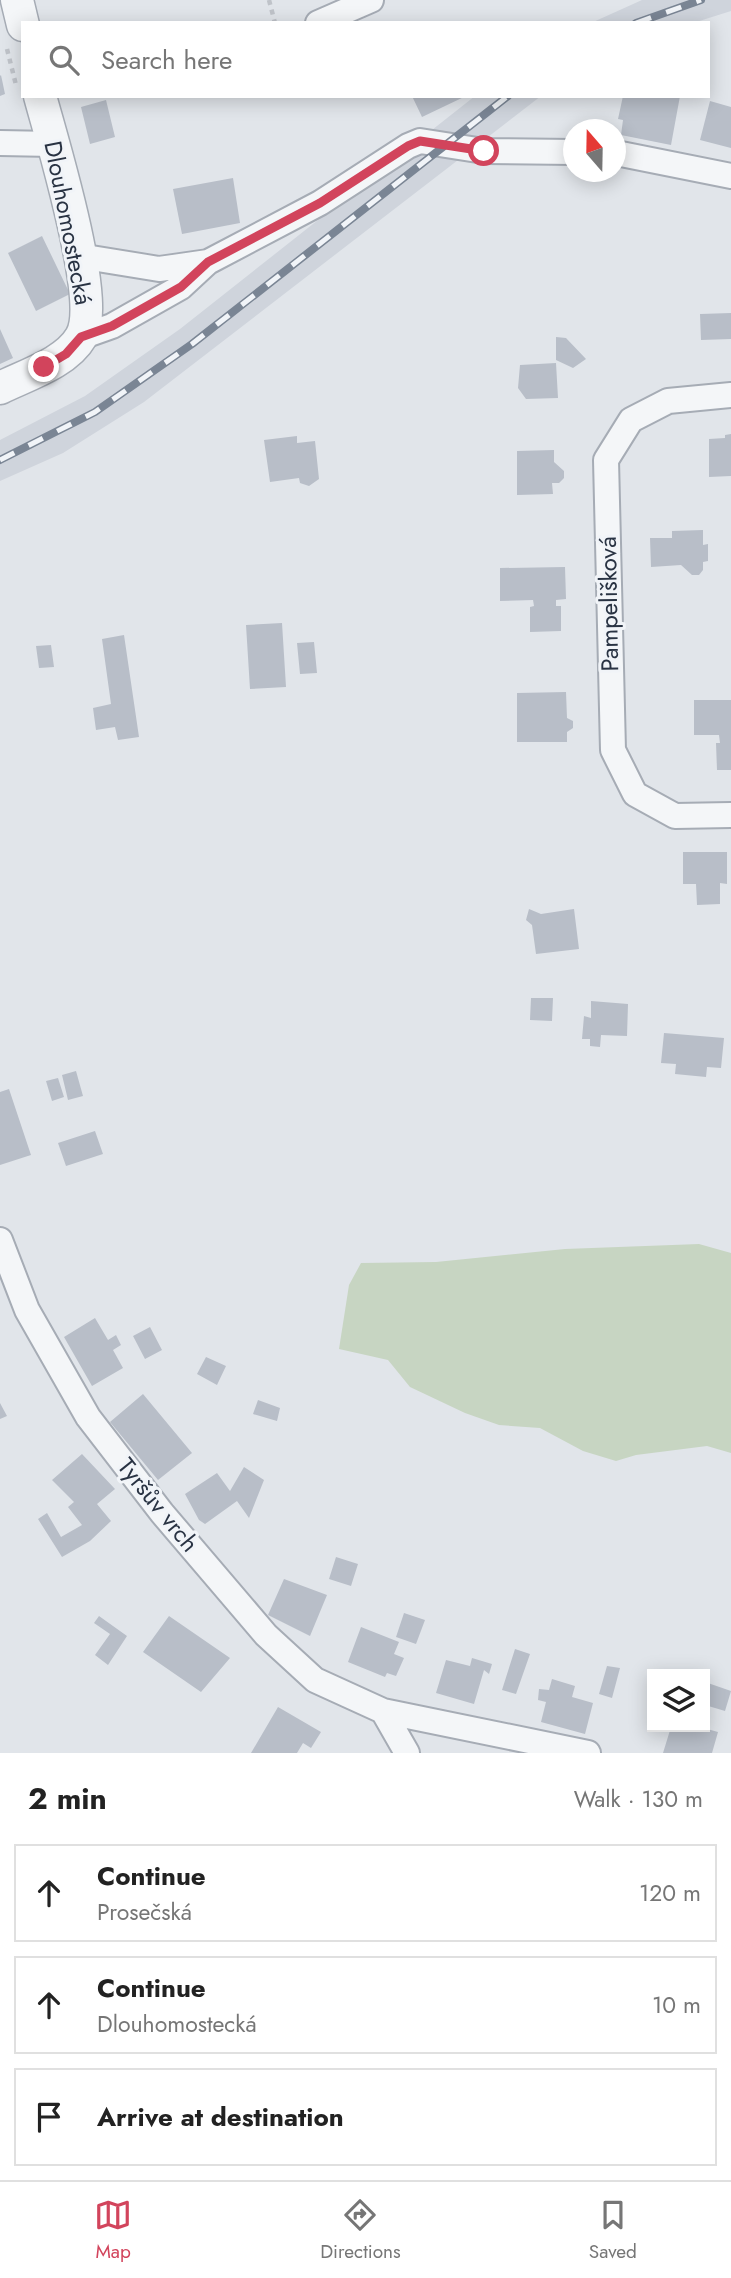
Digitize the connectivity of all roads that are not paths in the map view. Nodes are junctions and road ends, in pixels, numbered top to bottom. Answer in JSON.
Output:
{"nodes":[{"id":1,"x":17,"y":0,"type":"edge"},
{"id":2,"x":371,"y":0,"type":"edge"},
{"id":3,"x":323,"y":21,"type":"edge"},
{"id":4,"x":14,"y":34,"type":"edge"},
{"id":5,"x":30,"y":98,"type":"edge"},
{"id":6,"x":0,"y":143,"type":"edge"},
{"id":7,"x":53,"y":144,"type":"junction"},
{"id":8,"x":563,"y":152,"type":"edge"},
{"id":9,"x":626,"y":155,"type":"edge"},
{"id":10,"x":731,"y":176,"type":"edge"},
{"id":11,"x":79,"y":256,"type":"junction"},
{"id":12,"x":208,"y":262,"type":"junction"},
{"id":13,"x":81,"y":337,"type":"junction"},
{"id":14,"x":0,"y":387,"type":"edge"},
{"id":15,"x":731,"y":395,"type":"edge"},
{"id":16,"x":731,"y":815,"type":"edge"},
{"id":17,"x":0,"y":1240,"type":"edge"},
{"id":18,"x":383,"y":1711,"type":"junction"},
{"id":19,"x":486,"y":1742,"type":"edge"},
{"id":20,"x":407,"y":1753,"type":"edge"},
{"id":21,"x":588,"y":1753,"type":"edge"}],
"edges":[{"from":1,"to":4,"type":"street"},
{"from":2,"to":3,"type":"street"},
{"from":5,"to":7,"type":"street","name":"Dlouhomostecká"},
{"from":6,"to":7,"type":"street"},
{"from":7,"to":11,"type":"street","name":"Dlouhomostecká"},
{"from":8,"to":12,"type":"street"},
{"from":9,"to":10,"type":"street"},
{"from":11,"to":12,"type":"street"},
{"from":11,"to":13,"type":"street","name":"Dlouhomostecká"},
{"from":12,"to":13,"type":"street"},
{"from":13,"to":14,"type":"street","name":"Dlouhomostecká"},
{"from":15,"to":16,"type":"street","name":"Pampelišková"},
{"from":17,"to":18,"type":"street","name":"Tyršův vrch"},
{"from":18,"to":19,"type":"street","name":"Tyršův vrch"},
{"from":18,"to":20,"type":"street"},
{"from":19,"to":21,"type":"street","name":"Tyršův vrch"}]}
